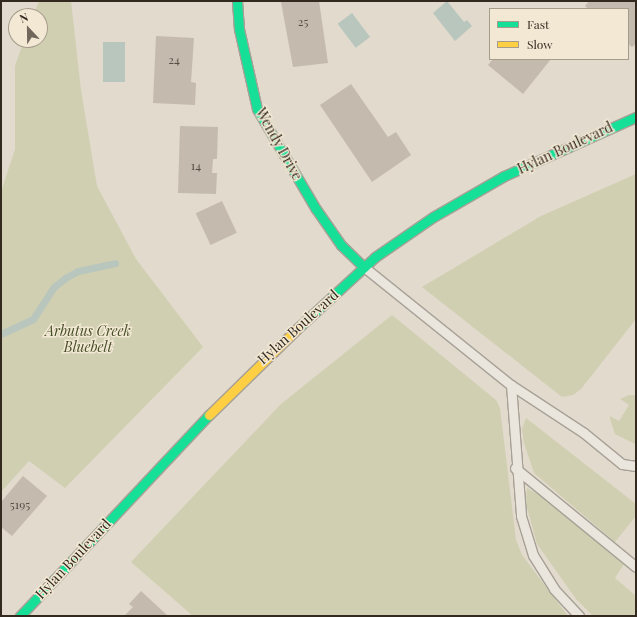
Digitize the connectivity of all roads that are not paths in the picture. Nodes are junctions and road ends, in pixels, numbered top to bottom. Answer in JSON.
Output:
{"nodes":[{"id":1,"x":237,"y":1,"type":"edge"},
{"id":2,"x":636,"y":117,"type":"edge"},
{"id":3,"x":364,"y":267,"type":"junction"},
{"id":4,"x":511,"y":385,"type":"junction"},
{"id":5,"x":636,"y":466,"type":"edge"},
{"id":6,"x":515,"y":468,"type":"junction"},
{"id":7,"x":636,"y":567,"type":"edge"},
{"id":8,"x":20,"y":616,"type":"edge"},
{"id":9,"x":579,"y":616,"type":"edge"}],
"edges":[{"from":1,"to":3,"type":"main road","name":"Wendy Drive"},
{"from":2,"to":3,"type":"main road","name":"Hylan Boulevard"},
{"from":3,"to":4,"type":"lane"},
{"from":3,"to":8,"type":"main road","name":"Hylan Boulevard"},
{"from":4,"to":5,"type":"lane"},
{"from":4,"to":6,"type":"lane"},
{"from":6,"to":7,"type":"lane"},
{"from":6,"to":9,"type":"lane"}]}
